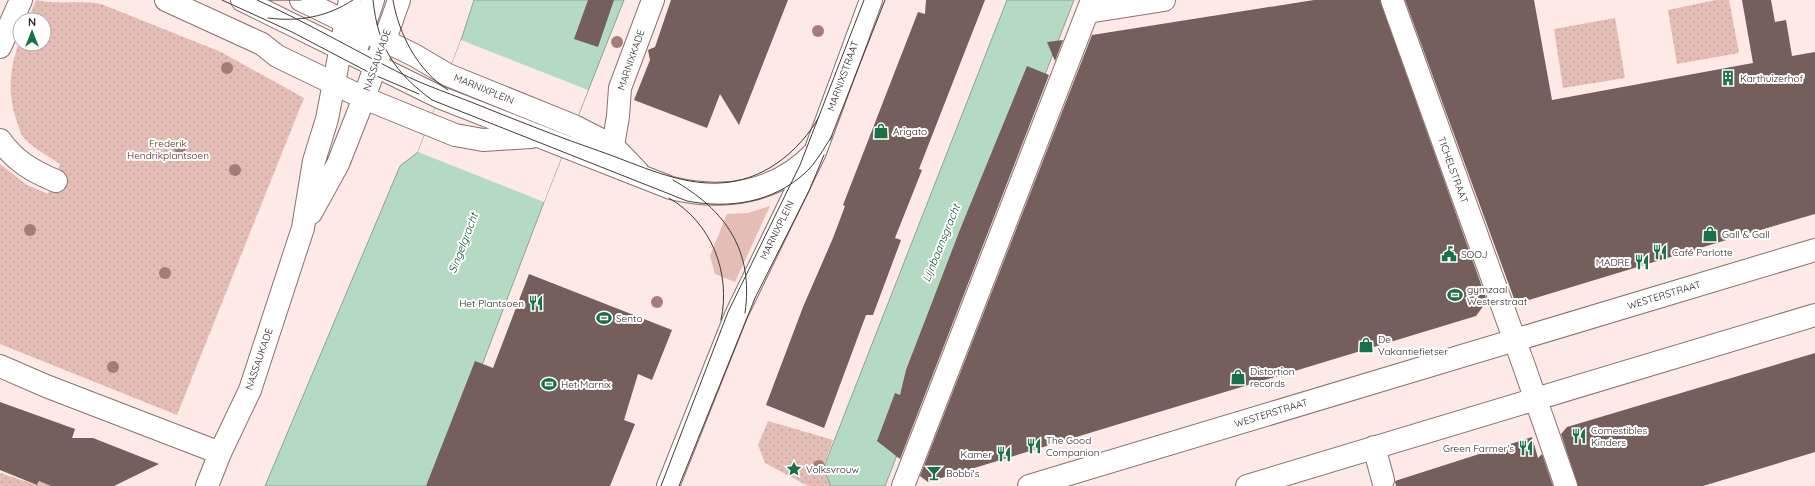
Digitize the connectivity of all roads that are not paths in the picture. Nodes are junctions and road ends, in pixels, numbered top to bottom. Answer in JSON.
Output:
{"nodes":[{"id":1,"x":21,"y":0,"type":"edge"},
{"id":2,"x":166,"y":0,"type":"edge"},
{"id":3,"x":242,"y":0,"type":"edge"},
{"id":4,"x":301,"y":0,"type":"edge"},
{"id":5,"x":350,"y":0,"type":"edge"},
{"id":6,"x":373,"y":0,"type":"edge"},
{"id":7,"x":399,"y":0,"type":"edge"},
{"id":8,"x":653,"y":0,"type":"edge"},
{"id":9,"x":871,"y":0,"type":"edge"},
{"id":10,"x":1164,"y":0,"type":"edge"},
{"id":11,"x":1392,"y":0,"type":"edge"},
{"id":12,"x":1090,"y":6,"type":"edge"},
{"id":13,"x":354,"y":27,"type":"junction"},
{"id":14,"x":385,"y":40,"type":"junction"},
{"id":15,"x":0,"y":47,"type":"edge"},
{"id":16,"x":347,"y":52,"type":"junction"},
{"id":17,"x":375,"y":66,"type":"junction"},
{"id":18,"x":333,"y":82,"type":"junction"},
{"id":19,"x":364,"y":98,"type":"junction"},
{"id":20,"x":546,"y":139,"type":"junction"},
{"id":21,"x":0,"y":140,"type":"edge"},
{"id":22,"x":613,"y":146,"type":"junction"},
{"id":23,"x":815,"y":152,"type":"junction"},
{"id":24,"x":642,"y":176,"type":"junction"},
{"id":25,"x":56,"y":181,"type":"dead end"},
{"id":26,"x":303,"y":228,"type":"junction"},
{"id":27,"x":1815,"y":250,"type":"edge"},
{"id":28,"x":1815,"y":315,"type":"edge"},
{"id":29,"x":1514,"y":339,"type":"junction"},
{"id":30,"x":0,"y":366,"type":"edge"},
{"id":31,"x":1535,"y":399,"type":"junction"},
{"id":32,"x":1374,"y":447,"type":"junction"},
{"id":33,"x":220,"y":453,"type":"junction"},
{"id":34,"x":1383,"y":480,"type":"dead end"},
{"id":35,"x":672,"y":485,"type":"edge"},
{"id":36,"x":207,"y":486,"type":"edge"},
{"id":37,"x":903,"y":486,"type":"edge"},
{"id":38,"x":1029,"y":486,"type":"edge"},
{"id":39,"x":1247,"y":486,"type":"edge"},
{"id":40,"x":1566,"y":486,"type":"edge"}],
"edges":[{"from":1,"to":15,"type":"street"},
{"from":2,"to":18,"type":"street"},
{"from":3,"to":16,"type":"street"},
{"from":4,"to":13,"type":"street"},
{"from":5,"to":13,"type":"street","name":"NASSAUKADE"},
{"from":6,"to":13,"type":"street","name":"NASSAUKADE"},
{"from":7,"to":14,"type":"street","name":"NASSAUKADE"},
{"from":8,"to":22,"type":"street","name":"MARNIXKADE"},
{"from":9,"to":23,"type":"street","name":"MARNIXSTRAAT"},
{"from":10,"to":12,"type":"street"},
{"from":11,"to":29,"type":"street","name":"TICHELSTRAAT"},
{"from":12,"to":37,"type":"street"},
{"from":13,"to":14,"type":"street"},
{"from":13,"to":16,"type":"street","name":"NASSAUKADE"},
{"from":14,"to":17,"type":"street","name":"NASSAUKADE"},
{"from":14,"to":22,"type":"street","name":"MARNIXPLEIN"},
{"from":16,"to":17,"type":"street"},
{"from":16,"to":18,"type":"street","name":"NASSAUKADE"},
{"from":17,"to":19,"type":"street","name":"NASSAUKADE"},
{"from":17,"to":20,"type":"street","name":"MARNIXPLEIN"},
{"from":18,"to":19,"type":"street"},
{"from":18,"to":26,"type":"street","name":"NASSAUKADE"},
{"from":19,"to":20,"type":"street","name":"MARNIXPLEIN"},
{"from":19,"to":26,"type":"street","name":"NASSAUKADE"},
{"from":20,"to":24,"type":"street","name":"MARNIXPLEIN"},
{"from":21,"to":25,"type":"street"},
{"from":22,"to":24,"type":"street","name":"MARNIXPLEIN"},
{"from":23,"to":24,"type":"street","name":"MARNIXPLEIN"},
{"from":23,"to":35,"type":"street","name":"MARNIXPLEIN"},
{"from":26,"to":33,"type":"street","name":"NASSAUKADE"},
{"from":27,"to":29,"type":"street","name":"WESTERSTRAAT"},
{"from":28,"to":31,"type":"street"},
{"from":29,"to":31,"type":"street"},
{"from":29,"to":38,"type":"street","name":"WESTERSTRAAT"},
{"from":30,"to":33,"type":"street"},
{"from":31,"to":32,"type":"street"},
{"from":31,"to":40,"type":"street"},
{"from":32,"to":34,"type":"street"},
{"from":32,"to":39,"type":"street"},
{"from":33,"to":36,"type":"street","name":"NASSAUKADE"}]}
